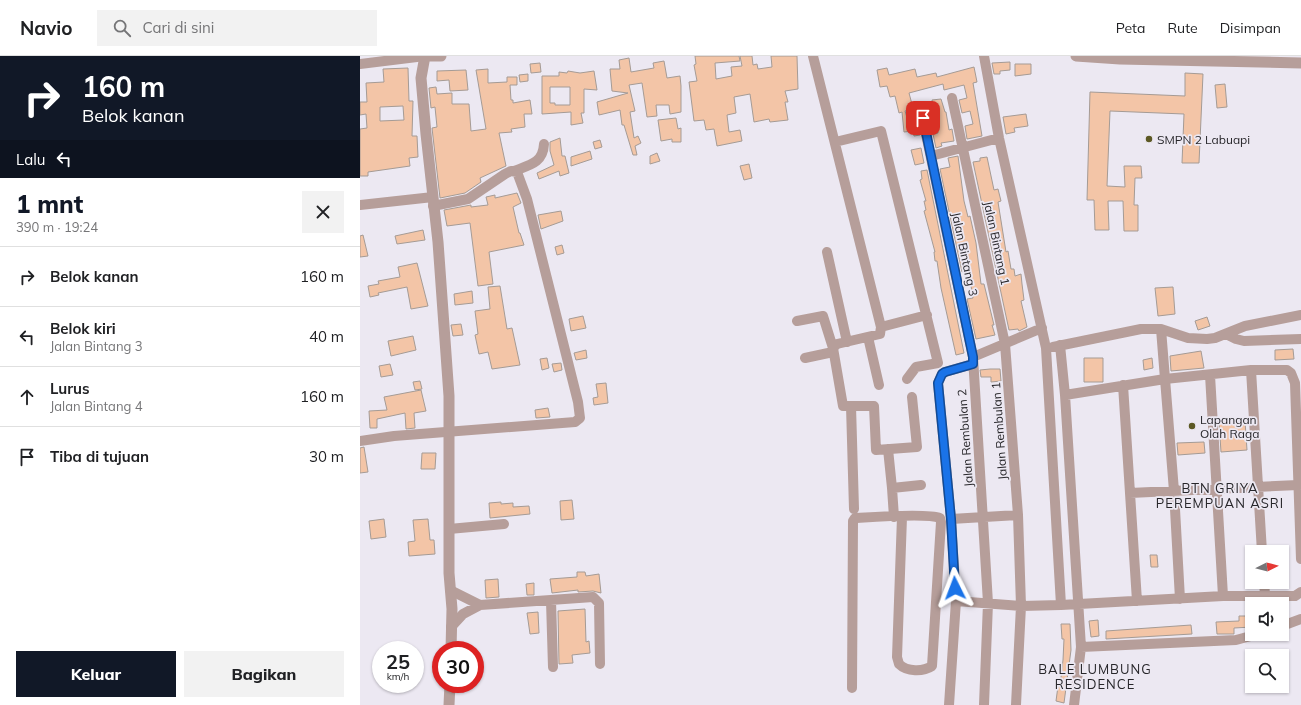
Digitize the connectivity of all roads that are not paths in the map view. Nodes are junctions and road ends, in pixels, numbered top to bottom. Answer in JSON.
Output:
{"nodes":[{"id":1,"x":425,"y":56,"type":"edge"},
{"id":2,"x":441,"y":56,"type":"edge"},
{"id":3,"x":812,"y":56,"type":"edge"},
{"id":4,"x":984,"y":56,"type":"edge"},
{"id":5,"x":1076,"y":56,"type":"edge"},
{"id":6,"x":360,"y":58,"type":"edge"},
{"id":7,"x":1143,"y":58,"type":"edge"},
{"id":8,"x":1174,"y":58,"type":"edge"},
{"id":9,"x":1301,"y":63,"type":"edge"},
{"id":10,"x":360,"y":64,"type":"edge"},
{"id":11,"x":952,"y":98,"type":"dead end"},
{"id":12,"x":920,"y":106,"type":"dead end"},
{"id":13,"x":999,"y":138,"type":"junction"},
{"id":14,"x":835,"y":142,"type":"junction"},
{"id":15,"x":544,"y":144,"type":"dead end"},
{"id":16,"x":963,"y":148,"type":"junction"},
{"id":17,"x":931,"y":156,"type":"junction"},
{"id":18,"x":514,"y":171,"type":"junction"},
{"id":19,"x":433,"y":201,"type":"junction"},
{"id":20,"x":360,"y":205,"type":"edge"},
{"id":21,"x":827,"y":252,"type":"dead end"},
{"id":22,"x":927,"y":315,"type":"junction"},
{"id":23,"x":1301,"y":315,"type":"edge"},
{"id":24,"x":796,"y":321,"type":"dead end"},
{"id":25,"x":881,"y":327,"type":"junction"},
{"id":26,"x":1042,"y":328,"type":"junction"},
{"id":27,"x":1161,"y":329,"type":"junction"},
{"id":28,"x":1226,"y":334,"type":"junction"},
{"id":29,"x":868,"y":337,"type":"junction"},
{"id":30,"x":1301,"y":338,"type":"edge"},
{"id":31,"x":847,"y":342,"type":"junction"},
{"id":32,"x":1005,"y":344,"type":"junction"},
{"id":33,"x":1060,"y":345,"type":"junction"},
{"id":34,"x":1046,"y":348,"type":"junction"},
{"id":35,"x":833,"y":350,"type":"junction"},
{"id":36,"x":805,"y":358,"type":"dead end"},
{"id":37,"x":973,"y":360,"type":"junction"},
{"id":38,"x":1251,"y":370,"type":"junction"},
{"id":39,"x":1210,"y":375,"type":"junction"},
{"id":40,"x":907,"y":379,"type":"dead end"},
{"id":41,"x":1165,"y":379,"type":"junction"},
{"id":42,"x":1123,"y":385,"type":"junction"},
{"id":43,"x":879,"y":386,"type":"dead end"},
{"id":44,"x":1065,"y":395,"type":"junction"},
{"id":45,"x":912,"y":397,"type":"dead end"},
{"id":46,"x":851,"y":406,"type":"junction"},
{"id":47,"x":450,"y":433,"type":"junction"},
{"id":48,"x":360,"y":441,"type":"edge"},
{"id":49,"x":888,"y":449,"type":"junction"},
{"id":50,"x":921,"y":484,"type":"dead end"},
{"id":51,"x":1298,"y":485,"type":"junction"},
{"id":52,"x":1259,"y":487,"type":"junction"},
{"id":53,"x":892,"y":488,"type":"junction"},
{"id":54,"x":1174,"y":490,"type":"junction"},
{"id":55,"x":1218,"y":490,"type":"junction"},
{"id":56,"x":1130,"y":493,"type":"junction"},
{"id":57,"x":854,"y":509,"type":"dead end"},
{"id":58,"x":1018,"y":515,"type":"junction"},
{"id":59,"x":898,"y":517,"type":"junction"},
{"id":60,"x":982,"y":518,"type":"junction"},
{"id":61,"x":951,"y":519,"type":"junction"},
{"id":62,"x":504,"y":524,"type":"dead end"},
{"id":63,"x":449,"y":529,"type":"junction"},
{"id":64,"x":1262,"y":545,"type":"edge"},
{"id":65,"x":1301,"y":559,"type":"edge"},
{"id":66,"x":1265,"y":589,"type":"edge"},
{"id":67,"x":450,"y":590,"type":"junction"},
{"id":68,"x":1301,"y":592,"type":"edge"},
{"id":69,"x":1265,"y":595,"type":"junction"},
{"id":70,"x":1223,"y":596,"type":"junction"},
{"id":71,"x":1180,"y":599,"type":"junction"},
{"id":72,"x":551,"y":601,"type":"junction"},
{"id":73,"x":956,"y":601,"type":"junction"},
{"id":74,"x":1137,"y":601,"type":"junction"},
{"id":75,"x":988,"y":603,"type":"junction"},
{"id":76,"x":1078,"y":604,"type":"junction"},
{"id":77,"x":480,"y":605,"type":"junction"},
{"id":78,"x":1021,"y":606,"type":"junction"},
{"id":79,"x":1061,"y":606,"type":"junction"},
{"id":80,"x":1301,"y":619,"type":"edge"},
{"id":81,"x":1289,"y":623,"type":"edge"},
{"id":82,"x":451,"y":627,"type":"junction"},
{"id":83,"x":1245,"y":638,"type":"edge"},
{"id":84,"x":451,"y":641,"type":"edge"},
{"id":85,"x":1081,"y":647,"type":"junction"},
{"id":86,"x":600,"y":664,"type":"dead end"},
{"id":87,"x":553,"y":667,"type":"dead end"},
{"id":88,"x":852,"y":688,"type":"dead end"},
{"id":89,"x":450,"y":693,"type":"edge"},
{"id":90,"x":450,"y":705,"type":"edge"},
{"id":91,"x":949,"y":705,"type":"edge"},
{"id":92,"x":984,"y":705,"type":"edge"},
{"id":93,"x":1016,"y":705,"type":"edge"},
{"id":94,"x":1074,"y":705,"type":"edge"}],
"edges":[{"from":1,"to":2,"type":"street"},
{"from":1,"to":10,"type":"street"},
{"from":1,"to":19,"type":"street"},
{"from":3,"to":14,"type":"street"},
{"from":4,"to":13,"type":"street"},
{"from":5,"to":7,"type":"street"},
{"from":6,"to":10,"type":"street"},
{"from":7,"to":8,"type":"street"},
{"from":8,"to":9,"type":"street"},
{"from":11,"to":16,"type":"street","name":"Jalan Bintang 1"},
{"from":12,"to":17,"type":"street","name":"Jalan Bintang 3"},
{"from":13,"to":16,"type":"street"},
{"from":13,"to":26,"type":"street"},
{"from":14,"to":22,"type":"street"},
{"from":14,"to":25,"type":"street"},
{"from":15,"to":18,"type":"street"},
{"from":16,"to":17,"type":"street"},
{"from":16,"to":32,"type":"street","name":"Jalan Bintang 1"},
{"from":17,"to":37,"type":"street","name":"Jalan Bintang 3"},
{"from":18,"to":19,"type":"street"},
{"from":18,"to":47,"type":"street"},
{"from":19,"to":20,"type":"street"},
{"from":19,"to":47,"type":"street"},
{"from":21,"to":31,"type":"street"},
{"from":22,"to":25,"type":"street"},
{"from":22,"to":40,"type":"street"},
{"from":23,"to":28,"type":"street"},
{"from":24,"to":35,"type":"street"},
{"from":25,"to":29,"type":"street"},
{"from":26,"to":32,"type":"street"},
{"from":26,"to":34,"type":"street"},
{"from":27,"to":28,"type":"street"},
{"from":27,"to":33,"type":"street"},
{"from":27,"to":41,"type":"street"},
{"from":28,"to":30,"type":"street"},
{"from":29,"to":31,"type":"street"},
{"from":29,"to":43,"type":"street"},
{"from":31,"to":35,"type":"street"},
{"from":32,"to":37,"type":"street"},
{"from":32,"to":58,"type":"street","name":"Jalan Rembulan 1"},
{"from":33,"to":34,"type":"street"},
{"from":33,"to":44,"type":"street"},
{"from":34,"to":79,"type":"street"},
{"from":35,"to":36,"type":"street"},
{"from":35,"to":46,"type":"street"},
{"from":37,"to":60,"type":"street","name":"Jalan Rembulan 2"},
{"from":37,"to":61,"type":"street"},
{"from":38,"to":39,"type":"street"},
{"from":38,"to":51,"type":"street"},
{"from":38,"to":52,"type":"street"},
{"from":39,"to":41,"type":"street"},
{"from":39,"to":55,"type":"street"},
{"from":41,"to":42,"type":"street"},
{"from":41,"to":54,"type":"street"},
{"from":42,"to":44,"type":"street"},
{"from":42,"to":56,"type":"street"},
{"from":44,"to":76,"type":"street"},
{"from":45,"to":49,"type":"street"},
{"from":46,"to":49,"type":"street"},
{"from":46,"to":57,"type":"street"},
{"from":47,"to":48,"type":"street"},
{"from":47,"to":63,"type":"street"},
{"from":49,"to":53,"type":"street"},
{"from":50,"to":53,"type":"street"},
{"from":51,"to":52,"type":"street"},
{"from":51,"to":65,"type":"street"},
{"from":52,"to":55,"type":"street"},
{"from":52,"to":64,"type":"street"},
{"from":53,"to":59,"type":"street"},
{"from":54,"to":55,"type":"street"},
{"from":54,"to":56,"type":"street"},
{"from":54,"to":71,"type":"street"},
{"from":55,"to":70,"type":"street"},
{"from":56,"to":74,"type":"street"},
{"from":58,"to":60,"type":"street"},
{"from":58,"to":78,"type":"street","name":"Jalan Rembulan 1"},
{"from":59,"to":59,"type":"street"},
{"from":59,"to":88,"type":"street"},
{"from":60,"to":61,"type":"street"},
{"from":60,"to":75,"type":"street","name":"Jalan Rembulan 2"},
{"from":61,"to":73,"type":"street"},
{"from":62,"to":63,"type":"street"},
{"from":63,"to":67,"type":"street"},
{"from":66,"to":69,"type":"street"},
{"from":67,"to":77,"type":"street"},
{"from":67,"to":82,"type":"street"},
{"from":68,"to":69,"type":"street"},
{"from":69,"to":70,"type":"street"},
{"from":70,"to":71,"type":"street"},
{"from":71,"to":74,"type":"street"},
{"from":72,"to":77,"type":"street"},
{"from":72,"to":86,"type":"street"},
{"from":72,"to":87,"type":"street"},
{"from":73,"to":75,"type":"street"},
{"from":73,"to":91,"type":"street"},
{"from":74,"to":76,"type":"street"},
{"from":75,"to":78,"type":"street"},
{"from":75,"to":92,"type":"street","name":"Jalan Rembulan 2"},
{"from":76,"to":79,"type":"street"},
{"from":76,"to":85,"type":"street"},
{"from":77,"to":82,"type":"street"},
{"from":78,"to":79,"type":"street"},
{"from":78,"to":93,"type":"street","name":"Jalan Rembulan 1"},
{"from":80,"to":81,"type":"street"},
{"from":82,"to":84,"type":"street"},
{"from":83,"to":85,"type":"street"},
{"from":85,"to":94,"type":"street"},
{"from":89,"to":90,"type":"street"}]}
